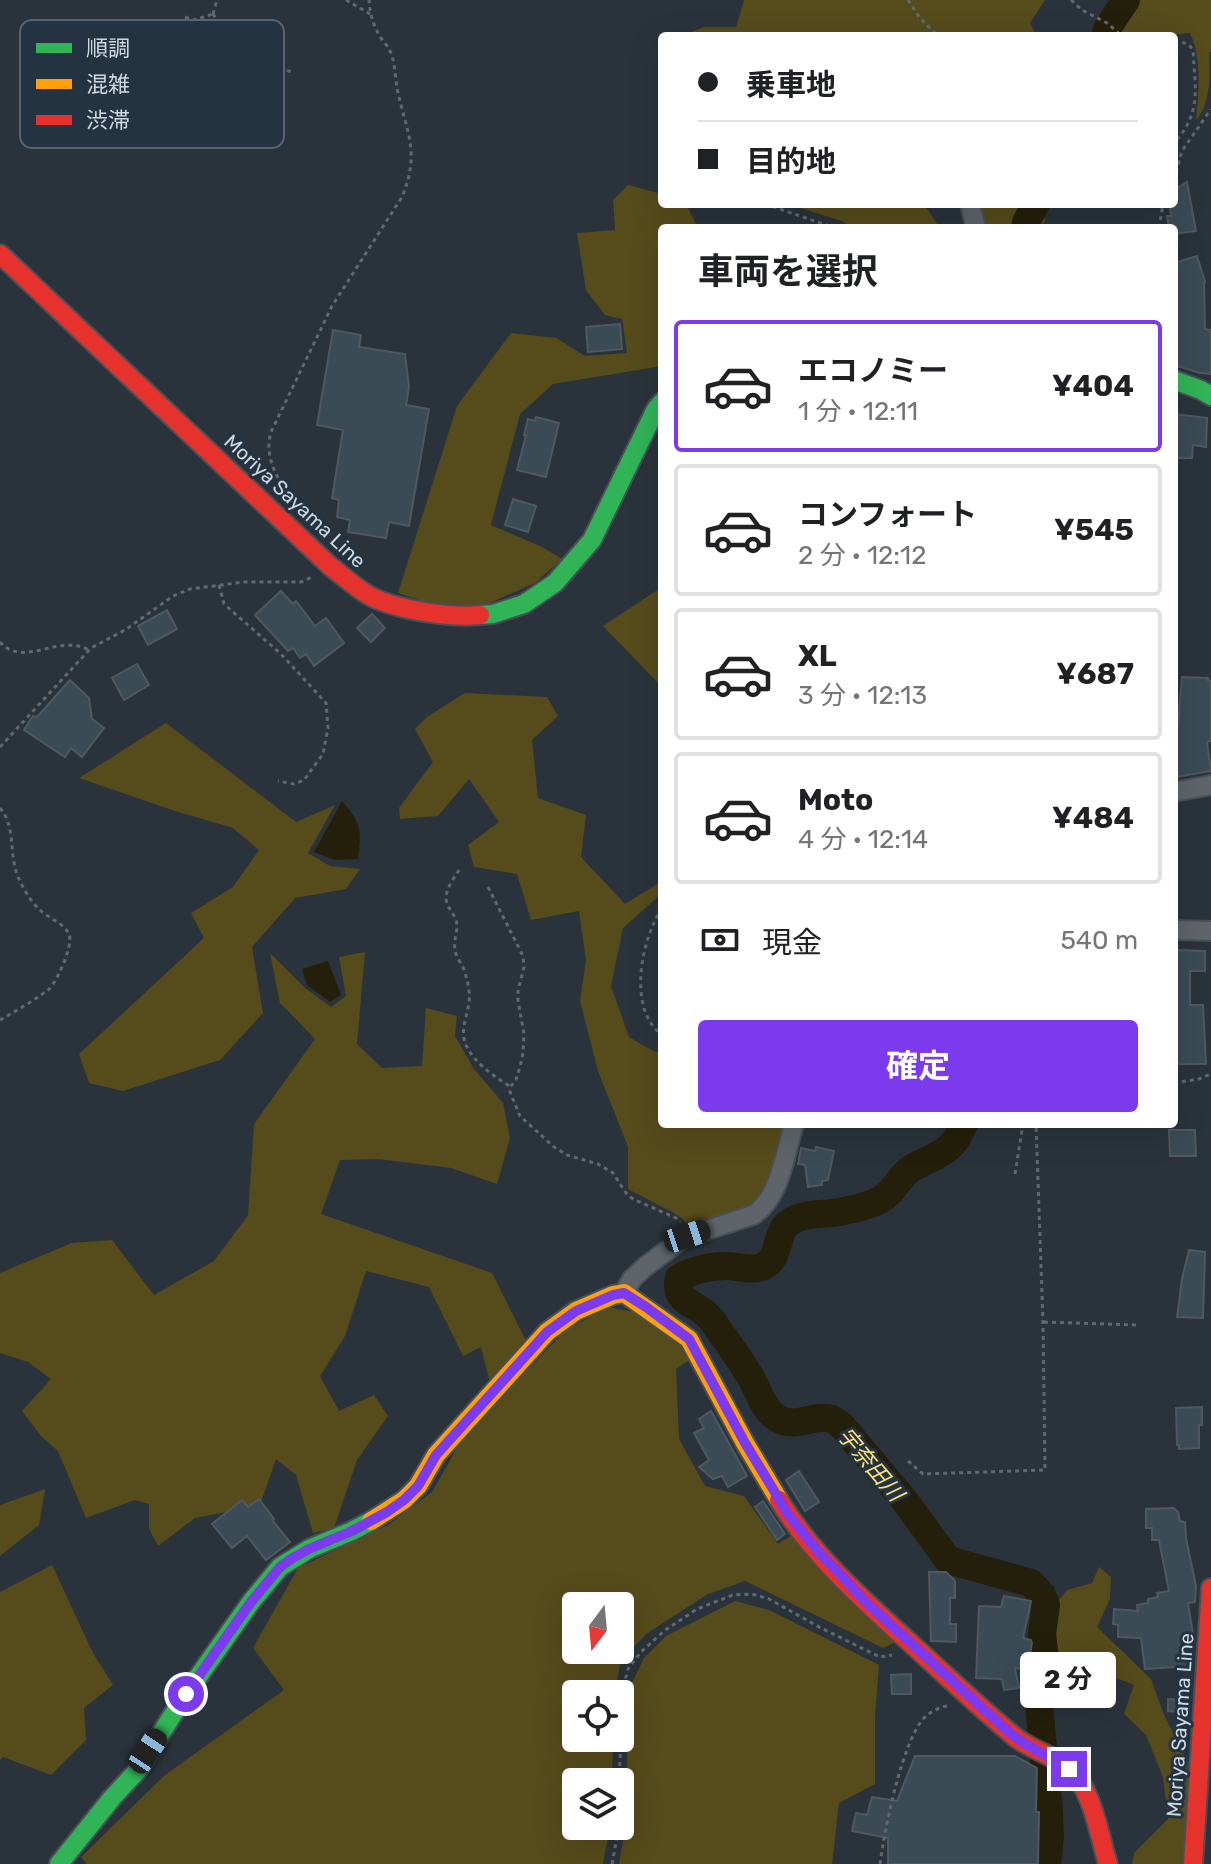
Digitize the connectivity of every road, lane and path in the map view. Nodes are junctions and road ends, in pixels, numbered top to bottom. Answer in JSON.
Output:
{"nodes":[{"id":1,"x":217,"y":0,"type":"edge"},
{"id":2,"x":346,"y":0,"type":"edge"},
{"id":3,"x":369,"y":0,"type":"edge"},
{"id":4,"x":908,"y":0,"type":"edge"},
{"id":5,"x":1071,"y":0,"type":"edge"},
{"id":6,"x":213,"y":14,"type":"junction"},
{"id":7,"x":370,"y":14,"type":"junction"},
{"id":8,"x":185,"y":17,"type":"dead end"},
{"id":9,"x":217,"y":20,"type":"edge"},
{"id":10,"x":934,"y":32,"type":"edge"},
{"id":11,"x":1117,"y":32,"type":"edge"},
{"id":12,"x":1178,"y":43,"type":"edge"},
{"id":13,"x":284,"y":69,"type":"edge"},
{"id":14,"x":291,"y":72,"type":"dead end"},
{"id":15,"x":1211,"y":109,"type":"edge"},
{"id":16,"x":1178,"y":138,"type":"edge"},
{"id":17,"x":1178,"y":166,"type":"edge"},
{"id":18,"x":777,"y":208,"type":"edge"},
{"id":19,"x":823,"y":224,"type":"edge"},
{"id":20,"x":0,"y":254,"type":"edge"},
{"id":21,"x":1178,"y":381,"type":"edge"},
{"id":22,"x":1211,"y":396,"type":"edge"},
{"id":23,"x":658,"y":407,"type":"edge"},
{"id":24,"x":298,"y":508,"type":"dead end"},
{"id":25,"x":321,"y":557,"type":"junction"},
{"id":26,"x":219,"y":585,"type":"junction"},
{"id":27,"x":0,"y":642,"type":"edge"},
{"id":28,"x":89,"y":650,"type":"junction"},
{"id":29,"x":0,"y":747,"type":"edge"},
{"id":30,"x":278,"y":781,"type":"dead end"},
{"id":31,"x":1211,"y":785,"type":"edge"},
{"id":32,"x":1178,"y":791,"type":"edge"},
{"id":33,"x":0,"y":808,"type":"edge"},
{"id":34,"x":459,"y":870,"type":"dead end"},
{"id":35,"x":488,"y":887,"type":"dead end"},
{"id":36,"x":658,"y":915,"type":"edge"},
{"id":37,"x":1178,"y":930,"type":"edge"},
{"id":38,"x":1211,"y":931,"type":"edge"},
{"id":39,"x":0,"y":1020,"type":"edge"},
{"id":40,"x":658,"y":1033,"type":"edge"},
{"id":41,"x":1211,"y":1074,"type":"edge"},
{"id":42,"x":1178,"y":1082,"type":"edge"},
{"id":43,"x":511,"y":1087,"type":"junction"},
{"id":44,"x":793,"y":1128,"type":"edge"},
{"id":45,"x":1022,"y":1128,"type":"edge"},
{"id":46,"x":1036,"y":1128,"type":"edge"},
{"id":47,"x":1015,"y":1174,"type":"dead end"},
{"id":48,"x":687,"y":1236,"type":"junction"},
{"id":49,"x":624,"y":1293,"type":"junction"},
{"id":50,"x":1043,"y":1322,"type":"junction"},
{"id":51,"x":1137,"y":1325,"type":"dead end"},
{"id":52,"x":908,"y":1461,"type":"dead end"},
{"id":53,"x":1211,"y":1588,"type":"edge"},
{"id":54,"x":920,"y":1651,"type":"junction"},
{"id":55,"x":974,"y":1702,"type":"junction"},
{"id":56,"x":620,"y":1768,"type":"edge"},
{"id":57,"x":616,"y":1840,"type":"edge"},
{"id":58,"x":59,"y":1864,"type":"edge"},
{"id":59,"x":612,"y":1864,"type":"edge"},
{"id":60,"x":880,"y":1864,"type":"edge"},
{"id":61,"x":1108,"y":1864,"type":"edge"},
{"id":62,"x":1193,"y":1864,"type":"edge"}],
"edges":[{"from":1,"to":6,"type":"path"},
{"from":2,"to":7,"type":"path"},
{"from":3,"to":7,"type":"path"},
{"from":4,"to":10,"type":"path"},
{"from":5,"to":11,"type":"path"},
{"from":6,"to":8,"type":"path"},
{"from":6,"to":9,"type":"path"},
{"from":7,"to":24,"type":"path"},
{"from":12,"to":16,"type":"path"},
{"from":13,"to":14,"type":"path"},
{"from":15,"to":17,"type":"path"},
{"from":18,"to":19,"type":"path"},
{"from":20,"to":25,"type":"street","name":"Moriya Sayama Line"},
{"from":21,"to":22,"type":"street"},
{"from":23,"to":25,"type":"street","name":"Moriya Sayama Line"},
{"from":25,"to":26,"type":"path"},
{"from":26,"to":28,"type":"path"},
{"from":26,"to":30,"type":"path"},
{"from":27,"to":28,"type":"path"},
{"from":28,"to":29,"type":"path"},
{"from":31,"to":32,"type":"street"},
{"from":33,"to":39,"type":"path"},
{"from":34,"to":43,"type":"path"},
{"from":35,"to":43,"type":"path"},
{"from":36,"to":40,"type":"path"},
{"from":37,"to":38,"type":"street"},
{"from":41,"to":42,"type":"path"},
{"from":43,"to":48,"type":"path"},
{"from":44,"to":48,"type":"street"},
{"from":45,"to":47,"type":"path"},
{"from":46,"to":50,"type":"path"},
{"from":48,"to":49,"type":"street"},
{"from":49,"to":54,"type":"street"},
{"from":49,"to":58,"type":"street"},
{"from":50,"to":51,"type":"path"},
{"from":50,"to":52,"type":"path"},
{"from":53,"to":62,"type":"street","name":"Moriya Sayama Line"},
{"from":54,"to":55,"type":"street"},
{"from":54,"to":56,"type":"path"},
{"from":55,"to":60,"type":"path"},
{"from":55,"to":61,"type":"street"},
{"from":57,"to":59,"type":"path"}]}
